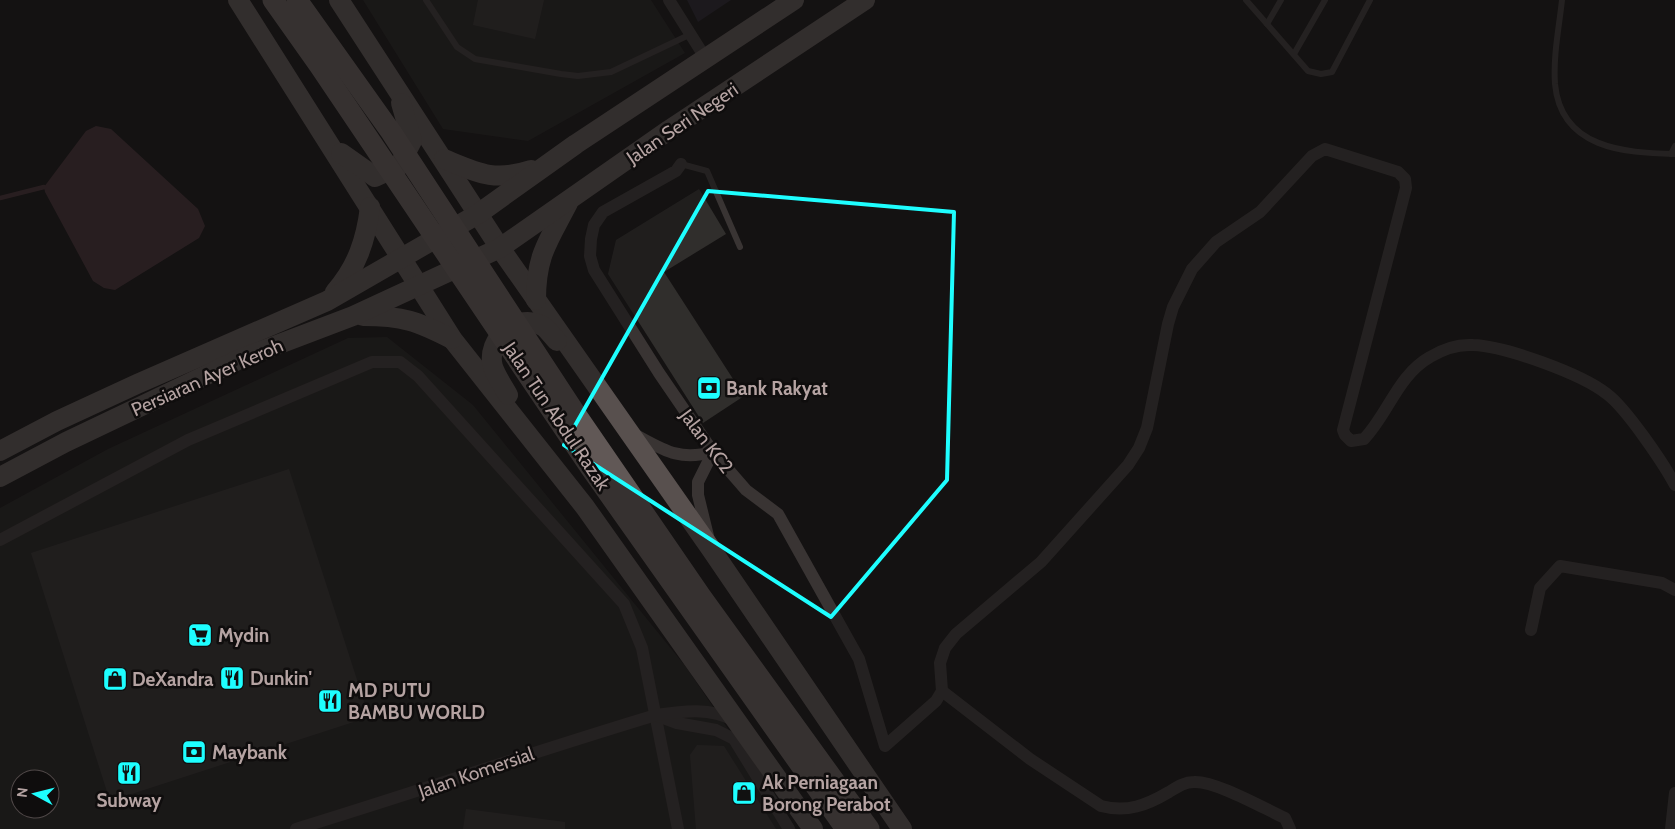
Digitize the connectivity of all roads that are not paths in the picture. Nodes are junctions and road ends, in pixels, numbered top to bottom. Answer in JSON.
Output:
{"nodes":[{"id":1,"x":238,"y":0,"type":"edge"},
{"id":2,"x":273,"y":0,"type":"edge"},
{"id":3,"x":297,"y":0,"type":"edge"},
{"id":4,"x":339,"y":0,"type":"edge"},
{"id":5,"x":426,"y":0,"type":"edge"},
{"id":6,"x":669,"y":0,"type":"edge"},
{"id":7,"x":794,"y":0,"type":"edge"},
{"id":8,"x":865,"y":0,"type":"edge"},
{"id":9,"x":1246,"y":0,"type":"edge"},
{"id":10,"x":1281,"y":0,"type":"edge"},
{"id":11,"x":1325,"y":0,"type":"edge"},
{"id":12,"x":1370,"y":0,"type":"edge"},
{"id":13,"x":1562,"y":0,"type":"edge"},
{"id":14,"x":1267,"y":24,"type":"junction"},
{"id":15,"x":691,"y":34,"type":"junction"},
{"id":16,"x":1294,"y":54,"type":"junction"},
{"id":17,"x":706,"y":59,"type":"junction"},
{"id":18,"x":396,"y":84,"type":"junction"},
{"id":19,"x":328,"y":141,"type":"junction"},
{"id":20,"x":1675,"y":146,"type":"edge"},
{"id":21,"x":1673,"y":154,"type":"edge"},
{"id":22,"x":444,"y":158,"type":"junction"},
{"id":23,"x":681,"y":164,"type":"joint"},
{"id":24,"x":543,"y":166,"type":"junction"},
{"id":25,"x":570,"y":199,"type":"junction"},
{"id":26,"x":370,"y":207,"type":"junction"},
{"id":27,"x":478,"y":214,"type":"junction"},
{"id":28,"x":740,"y":247,"type":"dead end"},
{"id":29,"x":500,"y":248,"type":"junction"},
{"id":30,"x":401,"y":258,"type":"junction"},
{"id":31,"x":418,"y":288,"type":"junction"},
{"id":32,"x":536,"y":300,"type":"junction"},
{"id":33,"x":327,"y":301,"type":"junction"},
{"id":34,"x":353,"y":316,"type":"junction"},
{"id":35,"x":453,"y":340,"type":"junction"},
{"id":36,"x":593,"y":382,"type":"junction"},
{"id":37,"x":628,"y":431,"type":"junction"},
{"id":38,"x":531,"y":438,"type":"junction"},
{"id":39,"x":0,"y":451,"type":"edge"},
{"id":40,"x":713,"y":452,"type":"junction"},
{"id":41,"x":0,"y":477,"type":"edge"},
{"id":42,"x":1675,"y":485,"type":"edge"},
{"id":43,"x":0,"y":540,"type":"edge"},
{"id":44,"x":711,"y":549,"type":"junction"},
{"id":45,"x":1675,"y":590,"type":"edge"},
{"id":46,"x":1531,"y":630,"type":"dead end"},
{"id":47,"x":942,"y":691,"type":"junction"},
{"id":48,"x":656,"y":715,"type":"junction"},
{"id":49,"x":739,"y":724,"type":"junction"},
{"id":50,"x":1675,"y":793,"type":"edge"},
{"id":51,"x":884,"y":804,"type":"junction"},
{"id":52,"x":296,"y":829,"type":"edge"},
{"id":53,"x":678,"y":829,"type":"edge"},
{"id":54,"x":789,"y":829,"type":"edge"},
{"id":55,"x":813,"y":829,"type":"edge"},
{"id":56,"x":846,"y":829,"type":"edge"},
{"id":57,"x":869,"y":829,"type":"edge"},
{"id":58,"x":884,"y":829,"type":"edge"},
{"id":59,"x":902,"y":829,"type":"edge"},
{"id":60,"x":1290,"y":829,"type":"edge"},
{"id":61,"x":1671,"y":829,"type":"edge"}],
"edges":[{"from":1,"to":19,"type":"main road"},
{"from":2,"to":56,"type":"highway","name":"Jalan Tun Abdul Razak"},
{"from":3,"to":57,"type":"highway","name":"Jalan Tun Abdul Razak"},
{"from":4,"to":18,"type":"main road"},
{"from":5,"to":15,"type":"lane"},
{"from":6,"to":15,"type":"street"},
{"from":7,"to":17,"type":"main road"},
{"from":8,"to":25,"type":"main road","name":"Jalan Seri Negeri"},
{"from":9,"to":14,"type":"lane"},
{"from":10,"to":14,"type":"lane"},
{"from":11,"to":16,"type":"lane"},
{"from":12,"to":16,"type":"lane"},
{"from":13,"to":21,"type":"lane"},
{"from":14,"to":16,"type":"lane"},
{"from":15,"to":17,"type":"street"},
{"from":17,"to":24,"type":"main road"},
{"from":18,"to":19,"type":"main road"},
{"from":18,"to":22,"type":"main road"},
{"from":19,"to":26,"type":"main road"},
{"from":20,"to":21,"type":"lane"},
{"from":22,"to":24,"type":"main road"},
{"from":22,"to":27,"type":"main road"},
{"from":23,"to":28,"type":"lane"},
{"from":23,"to":40,"type":"street","name":"Jalan KC2"},
{"from":24,"to":27,"type":"main road"},
{"from":25,"to":29,"type":"main road","name":"Jalan Seri Negeri"},
{"from":25,"to":32,"type":"main road"},
{"from":26,"to":30,"type":"main road"},
{"from":26,"to":33,"type":"main road"},
{"from":27,"to":29,"type":"main road"},
{"from":27,"to":30,"type":"main road","name":"Persiaran Ayer Keroh"},
{"from":29,"to":31,"type":"main road","name":"Jalan Seri Negeri"},
{"from":29,"to":32,"type":"main road"},
{"from":30,"to":31,"type":"main road"},
{"from":30,"to":33,"type":"main road","name":"Persiaran Ayer Keroh"},
{"from":31,"to":34,"type":"main road","name":"Persiaran Ayer Keroh"},
{"from":31,"to":35,"type":"main road"},
{"from":32,"to":36,"type":"main road"},
{"from":33,"to":39,"type":"main road","name":"Persiaran Ayer Keroh"},
{"from":34,"to":35,"type":"main road"},
{"from":34,"to":41,"type":"main road","name":"Persiaran Ayer Keroh"},
{"from":35,"to":38,"type":"main road"},
{"from":36,"to":37,"type":"main road"},
{"from":36,"to":38,"type":"main road"},
{"from":37,"to":40,"type":"street"},
{"from":37,"to":44,"type":"main road"},
{"from":38,"to":49,"type":"main road"},
{"from":40,"to":44,"type":"street"},
{"from":40,"to":47,"type":"street","name":"Jalan KC2"},
{"from":42,"to":47,"type":"street"},
{"from":43,"to":48,"type":"street"},
{"from":44,"to":51,"type":"main road"},
{"from":45,"to":46,"type":"street"},
{"from":47,"to":60,"type":"street"},
{"from":48,"to":49,"type":"street","name":"Jalan Komersial"},
{"from":48,"to":52,"type":"street","name":"Jalan Komersial"},
{"from":48,"to":53,"type":"street"},
{"from":48,"to":54,"type":"street"},
{"from":49,"to":55,"type":"main road"},
{"from":50,"to":61,"type":"street"},
{"from":51,"to":58,"type":"main road"},
{"from":51,"to":59,"type":"main road"}]}
